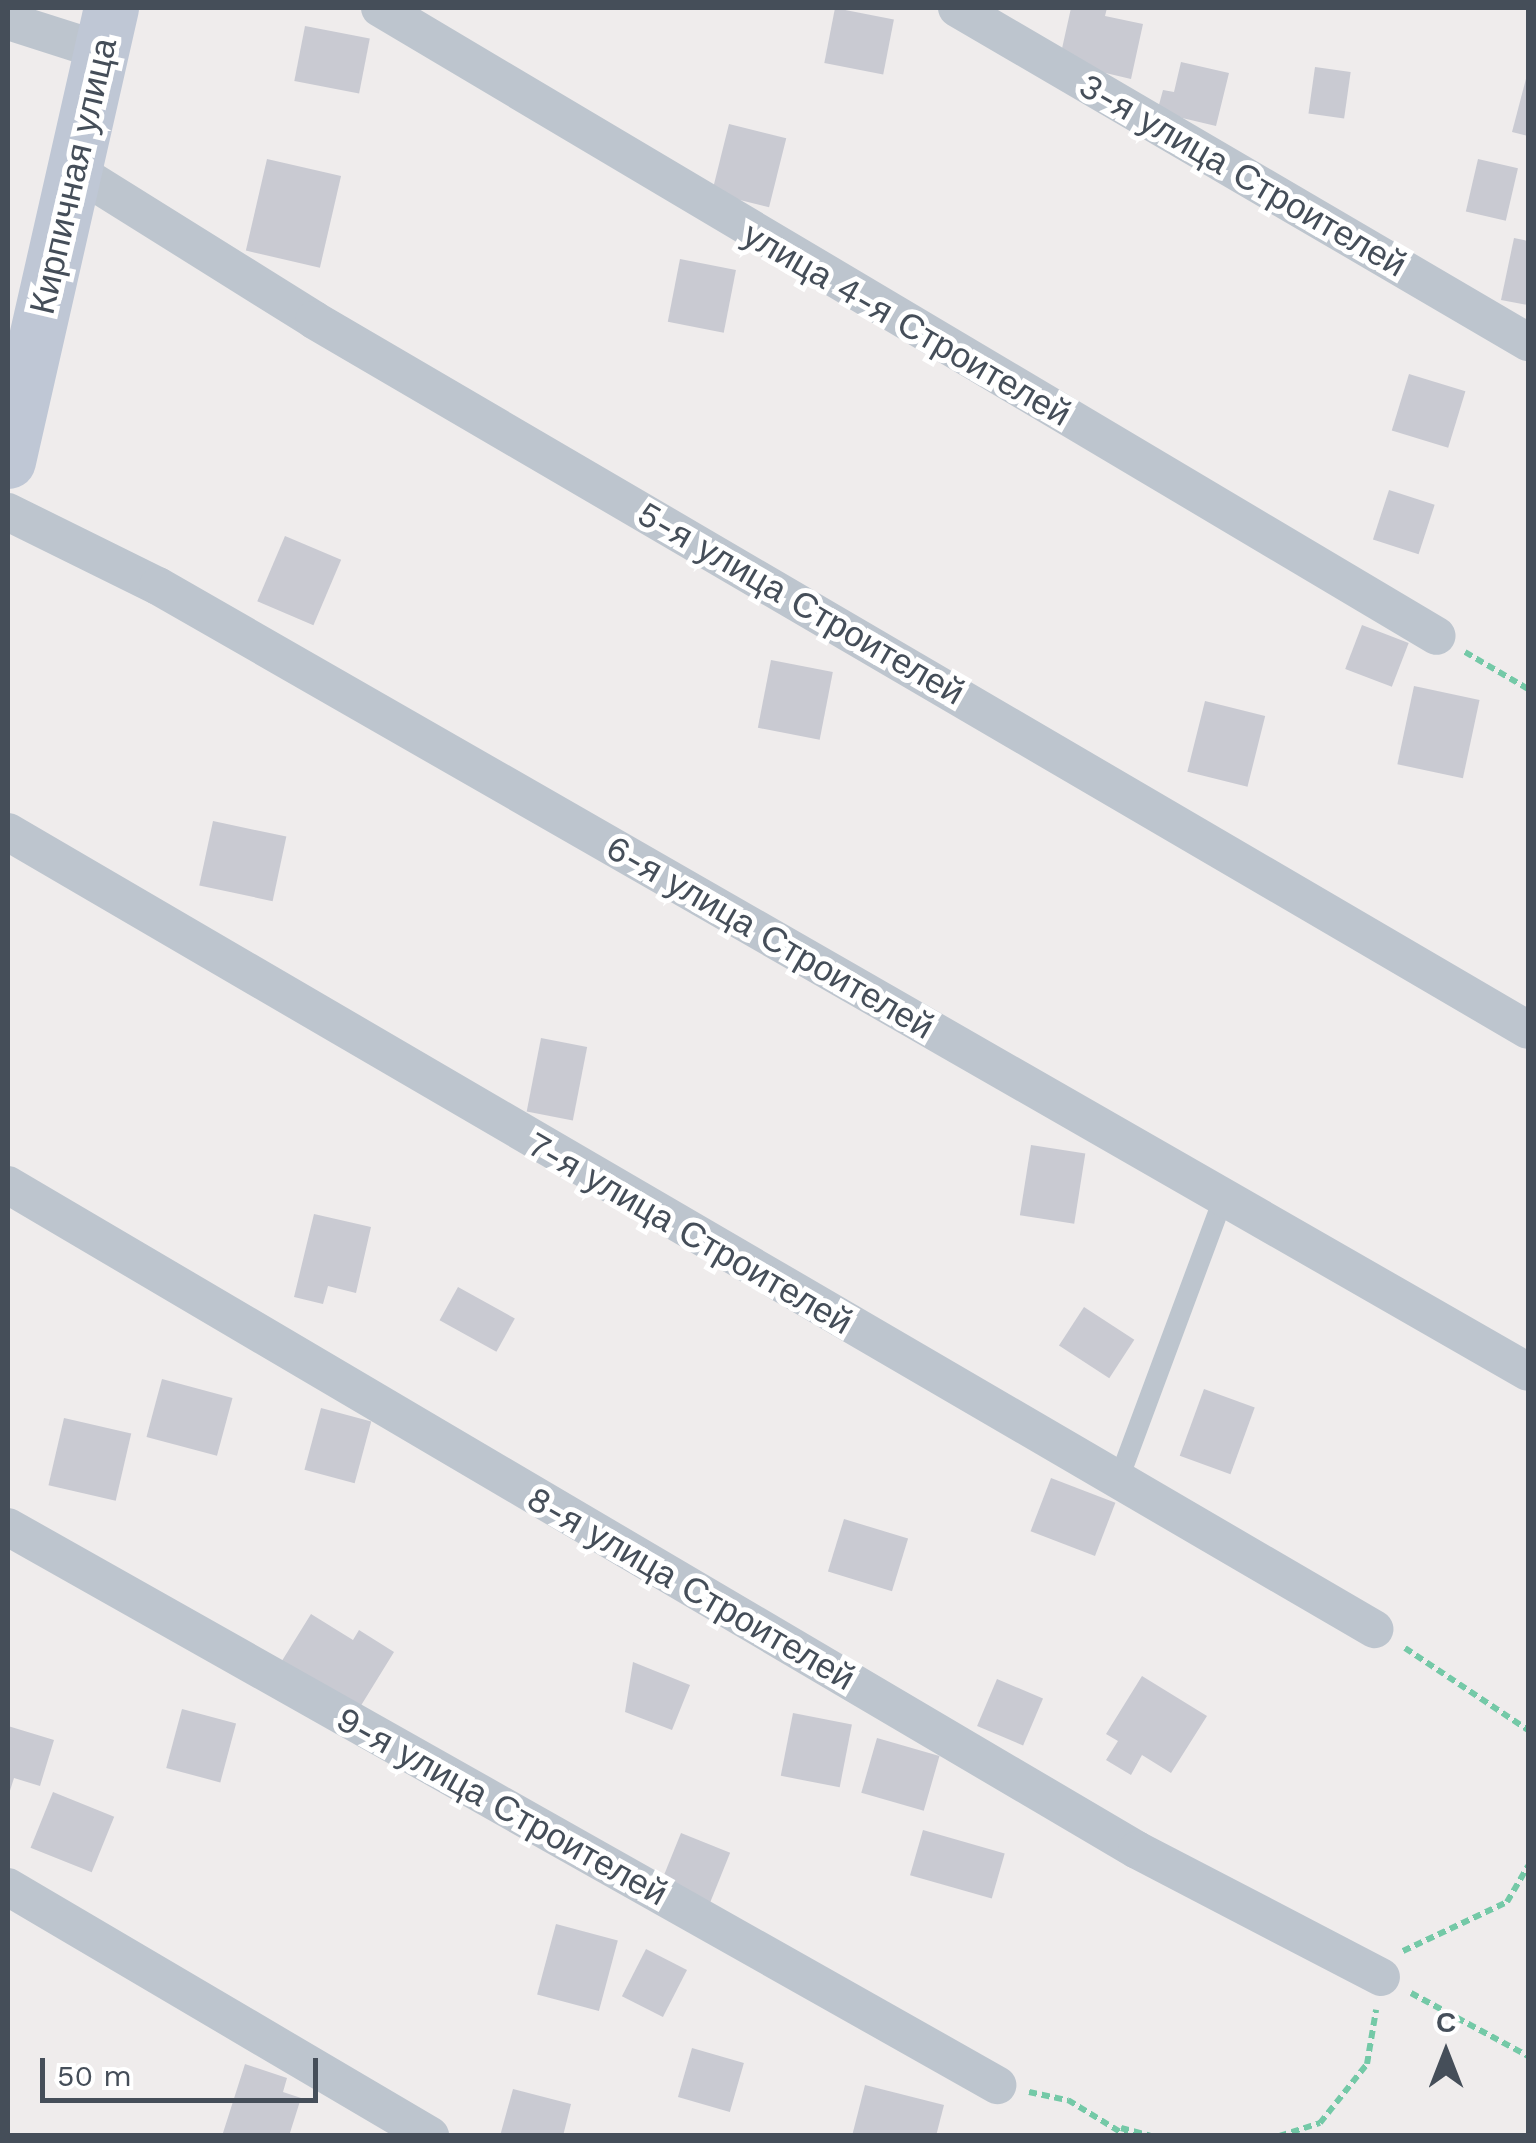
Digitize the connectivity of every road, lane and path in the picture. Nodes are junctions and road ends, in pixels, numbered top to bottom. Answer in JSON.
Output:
{"nodes":[{"id":1,"x":380,"y":8,"type":"edge"},
{"id":2,"x":958,"y":8,"type":"edge"},
{"id":3,"x":8,"y":21,"type":"edge"},
{"id":4,"x":106,"y":29,"type":"edge"},
{"id":5,"x":76,"y":171,"type":"junction"},
{"id":6,"x":1528,"y":342,"type":"edge"},
{"id":7,"x":8,"y":462,"type":"edge"},
{"id":8,"x":8,"y":512,"type":"edge"},
{"id":9,"x":1438,"y":636,"type":"joint"},
{"id":10,"x":1528,"y":689,"type":"edge"},
{"id":11,"x":8,"y":832,"type":"edge"},
{"id":12,"x":1528,"y":1030,"type":"edge"},
{"id":13,"x":8,"y":1185,"type":"edge"},
{"id":14,"x":1224,"y":1197,"type":"junction"},
{"id":15,"x":1528,"y":1372,"type":"edge"},
{"id":16,"x":1117,"y":1484,"type":"junction"},
{"id":17,"x":8,"y":1526,"type":"edge"},
{"id":18,"x":1374,"y":1629,"type":"joint"},
{"id":19,"x":1528,"y":1730,"type":"edge"},
{"id":20,"x":8,"y":1887,"type":"edge"},
{"id":21,"x":1382,"y":1977,"type":"joint"},
{"id":22,"x":1528,"y":2056,"type":"edge"},
{"id":23,"x":997,"y":2086,"type":"joint"},
{"id":24,"x":1120,"y":2128,"type":"junction"},
{"id":25,"x":430,"y":2136,"type":"edge"},
{"id":26,"x":1127,"y":2136,"type":"edge"},
{"id":27,"x":1150,"y":2136,"type":"edge"}],
"edges":[{"from":1,"to":9,"type":"street","name":"улица 4-я Строителей"},
{"from":2,"to":6,"type":"street","name":"3-я улица Строителей"},
{"from":3,"to":4,"type":"street"},
{"from":4,"to":5,"type":"main road","name":"Кирпичная улица"},
{"from":5,"to":7,"type":"main road","name":"Кирпичная улица"},
{"from":5,"to":12,"type":"street","name":"5-я улица Строителей"},
{"from":8,"to":14,"type":"street","name":"6-я улица Строителей"},
{"from":9,"to":10,"type":"path"},
{"from":11,"to":16,"type":"street","name":"7-я улица Строителей"},
{"from":13,"to":21,"type":"street","name":"8-я улица Строителей"},
{"from":14,"to":15,"type":"street","name":"6-я улица Строителей"},
{"from":14,"to":16,"type":"lane"},
{"from":16,"to":18,"type":"street","name":"7-я улица Строителей"},
{"from":17,"to":23,"type":"street","name":"9-я улица Строителей"},
{"from":18,"to":19,"type":"path"},
{"from":20,"to":25,"type":"street"},
{"from":21,"to":22,"type":"path"},
{"from":23,"to":24,"type":"path"},
{"from":24,"to":26,"type":"path"},
{"from":24,"to":27,"type":"path"}]}
